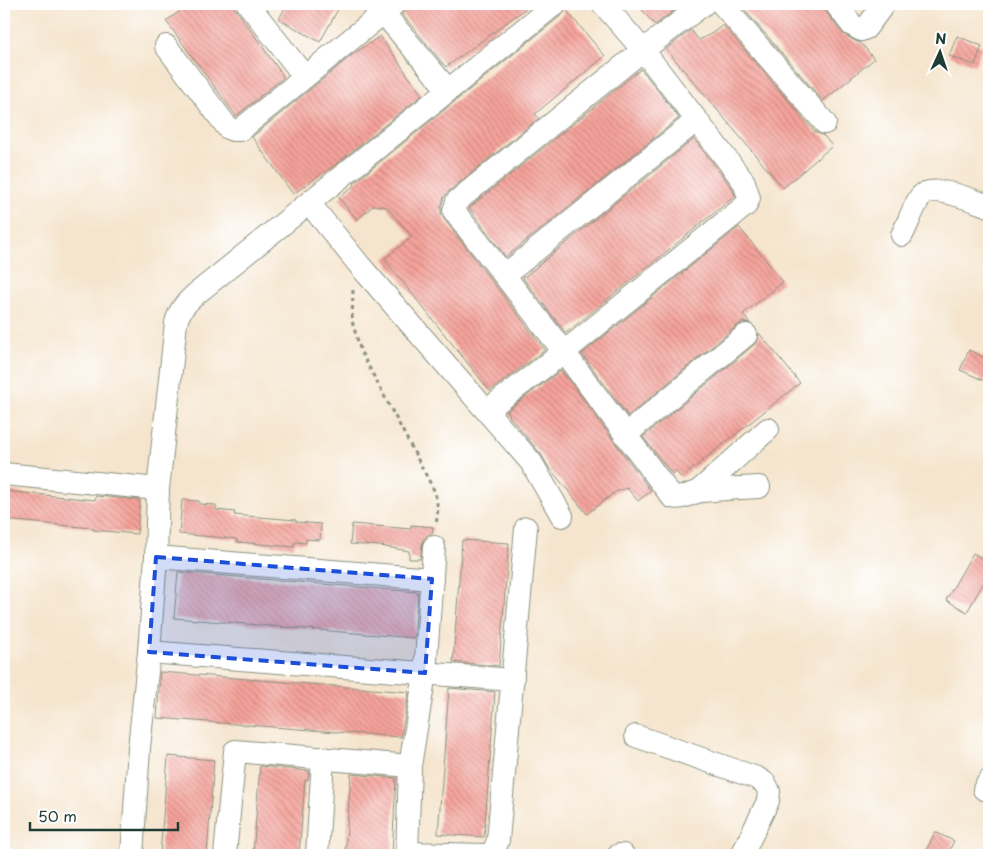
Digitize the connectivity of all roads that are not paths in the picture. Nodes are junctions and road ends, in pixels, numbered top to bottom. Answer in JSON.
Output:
{"nodes":[{"id":1,"x":248,"y":4,"type":"edge"},
{"id":2,"x":555,"y":4,"type":"edge"},
{"id":3,"x":603,"y":4,"type":"edge"},
{"id":4,"x":704,"y":4,"type":"edge"},
{"id":5,"x":722,"y":4,"type":"edge"},
{"id":6,"x":836,"y":4,"type":"edge"},
{"id":7,"x":884,"y":4,"type":"edge"},
{"id":8,"x":384,"y":6,"type":"edge"},
{"id":9,"x":166,"y":46,"type":"dead end"},
{"id":10,"x":643,"y":50,"type":"junction"},
{"id":11,"x":304,"y":76,"type":"junction"},
{"id":12,"x":448,"y":90,"type":"junction"},
{"id":13,"x":698,"y":120,"type":"junction"},
{"id":14,"x":825,"y":123,"type":"dead end"},
{"id":15,"x":309,"y":203,"type":"junction"},
{"id":16,"x":989,"y":206,"type":"edge"},
{"id":17,"x":902,"y":236,"type":"dead end"},
{"id":18,"x":505,"y":275,"type":"junction"},
{"id":19,"x":746,"y":335,"type":"dead end"},
{"id":20,"x":564,"y":352,"type":"junction"},
{"id":21,"x":487,"y":410,"type":"junction"},
{"id":22,"x":768,"y":429,"type":"dead end"},
{"id":23,"x":625,"y":435,"type":"junction"},
{"id":24,"x":4,"y":474,"type":"edge"},
{"id":25,"x":759,"y":487,"type":"dead end"},
{"id":26,"x":158,"y":489,"type":"junction"},
{"id":27,"x":699,"y":491,"type":"junction"},
{"id":28,"x":562,"y":516,"type":"dead end"},
{"id":29,"x":526,"y":528,"type":"dead end"},
{"id":30,"x":434,"y":547,"type":"road end"},
{"id":31,"x":156,"y":557,"type":"junction"},
{"id":32,"x":432,"y":579,"type":"junction"},
{"id":33,"x":149,"y":652,"type":"junction"},
{"id":34,"x":424,"y":673,"type":"junction"},
{"id":35,"x":513,"y":680,"type":"junction"},
{"id":36,"x":636,"y":736,"type":"dead end"},
{"id":37,"x":323,"y":758,"type":"junction"},
{"id":38,"x":410,"y":766,"type":"junction"},
{"id":39,"x":408,"y":854,"type":"edge"},
{"id":40,"x":132,"y":855,"type":"edge"},
{"id":41,"x":225,"y":855,"type":"edge"},
{"id":42,"x":317,"y":855,"type":"edge"},
{"id":43,"x":619,"y":855,"type":"edge"},
{"id":44,"x":624,"y":855,"type":"edge"},
{"id":45,"x":742,"y":855,"type":"edge"}],
"edges":[{"from":1,"to":11,"type":"street"},
{"from":2,"to":12,"type":"street"},
{"from":3,"to":10,"type":"street"},
{"from":4,"to":10,"type":"street"},
{"from":5,"to":14,"type":"street"},
{"from":6,"to":7,"type":"street"},
{"from":8,"to":11,"type":"street"},
{"from":8,"to":12,"type":"street"},
{"from":9,"to":11,"type":"street"},
{"from":10,"to":13,"type":"street"},
{"from":10,"to":18,"type":"street"},
{"from":12,"to":15,"type":"street"},
{"from":13,"to":18,"type":"street"},
{"from":13,"to":20,"type":"street"},
{"from":15,"to":21,"type":"street"},
{"from":15,"to":26,"type":"street"},
{"from":16,"to":17,"type":"street"},
{"from":18,"to":20,"type":"street"},
{"from":19,"to":23,"type":"street"},
{"from":20,"to":21,"type":"street"},
{"from":20,"to":23,"type":"street"},
{"from":21,"to":28,"type":"street"},
{"from":22,"to":27,"type":"street"},
{"from":23,"to":27,"type":"street"},
{"from":24,"to":26,"type":"street"},
{"from":25,"to":27,"type":"street"},
{"from":26,"to":31,"type":"street"},
{"from":29,"to":35,"type":"street"},
{"from":30,"to":32,"type":"street"},
{"from":31,"to":32,"type":"street"},
{"from":31,"to":33,"type":"street"},
{"from":32,"to":34,"type":"street"},
{"from":33,"to":34,"type":"street"},
{"from":33,"to":40,"type":"street"},
{"from":34,"to":35,"type":"street"},
{"from":34,"to":38,"type":"street"},
{"from":35,"to":39,"type":"street"},
{"from":36,"to":45,"type":"street"},
{"from":37,"to":38,"type":"street"},
{"from":37,"to":41,"type":"street"},
{"from":37,"to":42,"type":"street"},
{"from":38,"to":39,"type":"street"},
{"from":43,"to":44,"type":"street"}]}
